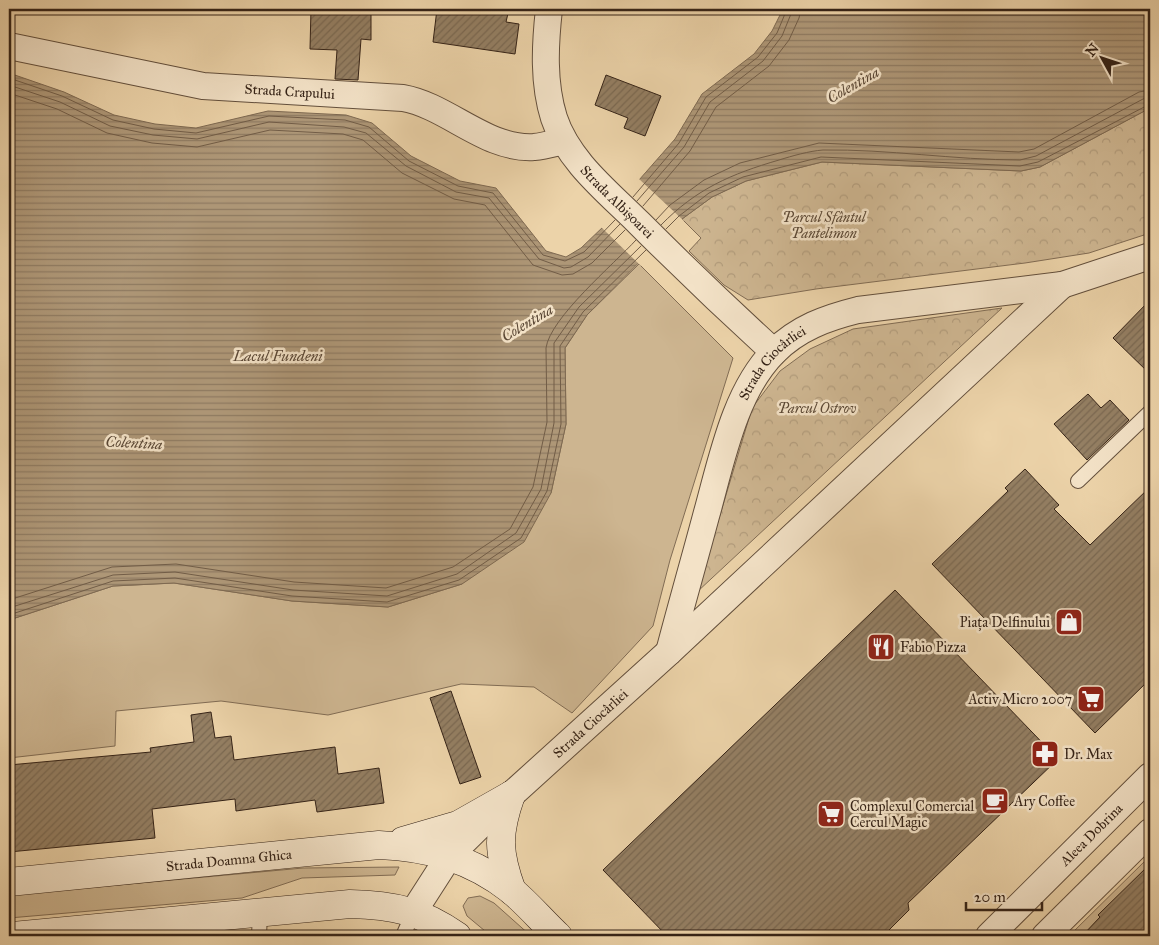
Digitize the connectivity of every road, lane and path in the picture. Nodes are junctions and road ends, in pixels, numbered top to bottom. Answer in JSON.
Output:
{"nodes":[{"id":1,"x":549,"y":9,"type":"edge"},
{"id":2,"x":9,"y":46,"type":"edge"},
{"id":3,"x":564,"y":141,"type":"junction"},
{"id":4,"x":1150,"y":256,"type":"edge"},
{"id":5,"x":1062,"y":285,"type":"junction"},
{"id":6,"x":774,"y":352,"type":"junction"},
{"id":7,"x":1150,"y":412,"type":"edge"},
{"id":8,"x":1078,"y":481,"type":"dead end"},
{"id":9,"x":669,"y":652,"type":"junction"},
{"id":10,"x":1150,"y":776,"type":"edge"},
{"id":11,"x":511,"y":795,"type":"junction"},
{"id":12,"x":1150,"y":832,"type":"edge"},
{"id":13,"x":379,"y":845,"type":"junction"},
{"id":14,"x":450,"y":855,"type":"junction"},
{"id":15,"x":9,"y":882,"type":"edge"},
{"id":16,"x":512,"y":891,"type":"junction"},
{"id":17,"x":414,"y":912,"type":"junction"},
{"id":18,"x":260,"y":925,"type":"edge"},
{"id":19,"x":13,"y":936,"type":"edge"},
{"id":20,"x":403,"y":936,"type":"edge"},
{"id":21,"x":457,"y":936,"type":"edge"},
{"id":22,"x":558,"y":936,"type":"edge"},
{"id":23,"x":990,"y":936,"type":"edge"},
{"id":24,"x":1044,"y":936,"type":"edge"}],
"edges":[{"from":1,"to":3,"type":"street","name":"Strada Albișoarei"},
{"from":2,"to":3,"type":"street","name":"Strada Crapului"},
{"from":3,"to":6,"type":"street","name":"Strada Albișoarei"},
{"from":4,"to":5,"type":"street","name":"Strada Ciocârliei"},
{"from":5,"to":6,"type":"street","name":"Strada Ciocârliei"},
{"from":5,"to":9,"type":"street","name":"Strada Ciocârliei"},
{"from":6,"to":9,"type":"street","name":"Strada Ciocârliei"},
{"from":7,"to":8,"type":"lane"},
{"from":9,"to":11,"type":"street","name":"Strada Ciocârliei"},
{"from":10,"to":23,"type":"street","name":"Aleea Dobrina"},
{"from":11,"to":13,"type":"main road"},
{"from":11,"to":14,"type":"street","name":"Strada Ciocârliei"},
{"from":11,"to":16,"type":"main road"},
{"from":12,"to":24,"type":"street"},
{"from":13,"to":14,"type":"main road","name":"Strada Doamna Ghica"},
{"from":13,"to":15,"type":"main road","name":"Strada Doamna Ghica"},
{"from":14,"to":16,"type":"main road","name":"Strada Doamna Ghica"},
{"from":14,"to":17,"type":"street","name":"Strada Ciocârliei"},
{"from":16,"to":22,"type":"main road","name":"Strada Doamna Ghica"},
{"from":17,"to":18,"type":"main road"},
{"from":17,"to":20,"type":"lane"},
{"from":17,"to":21,"type":"main road"},
{"from":18,"to":19,"type":"main road"}]}
